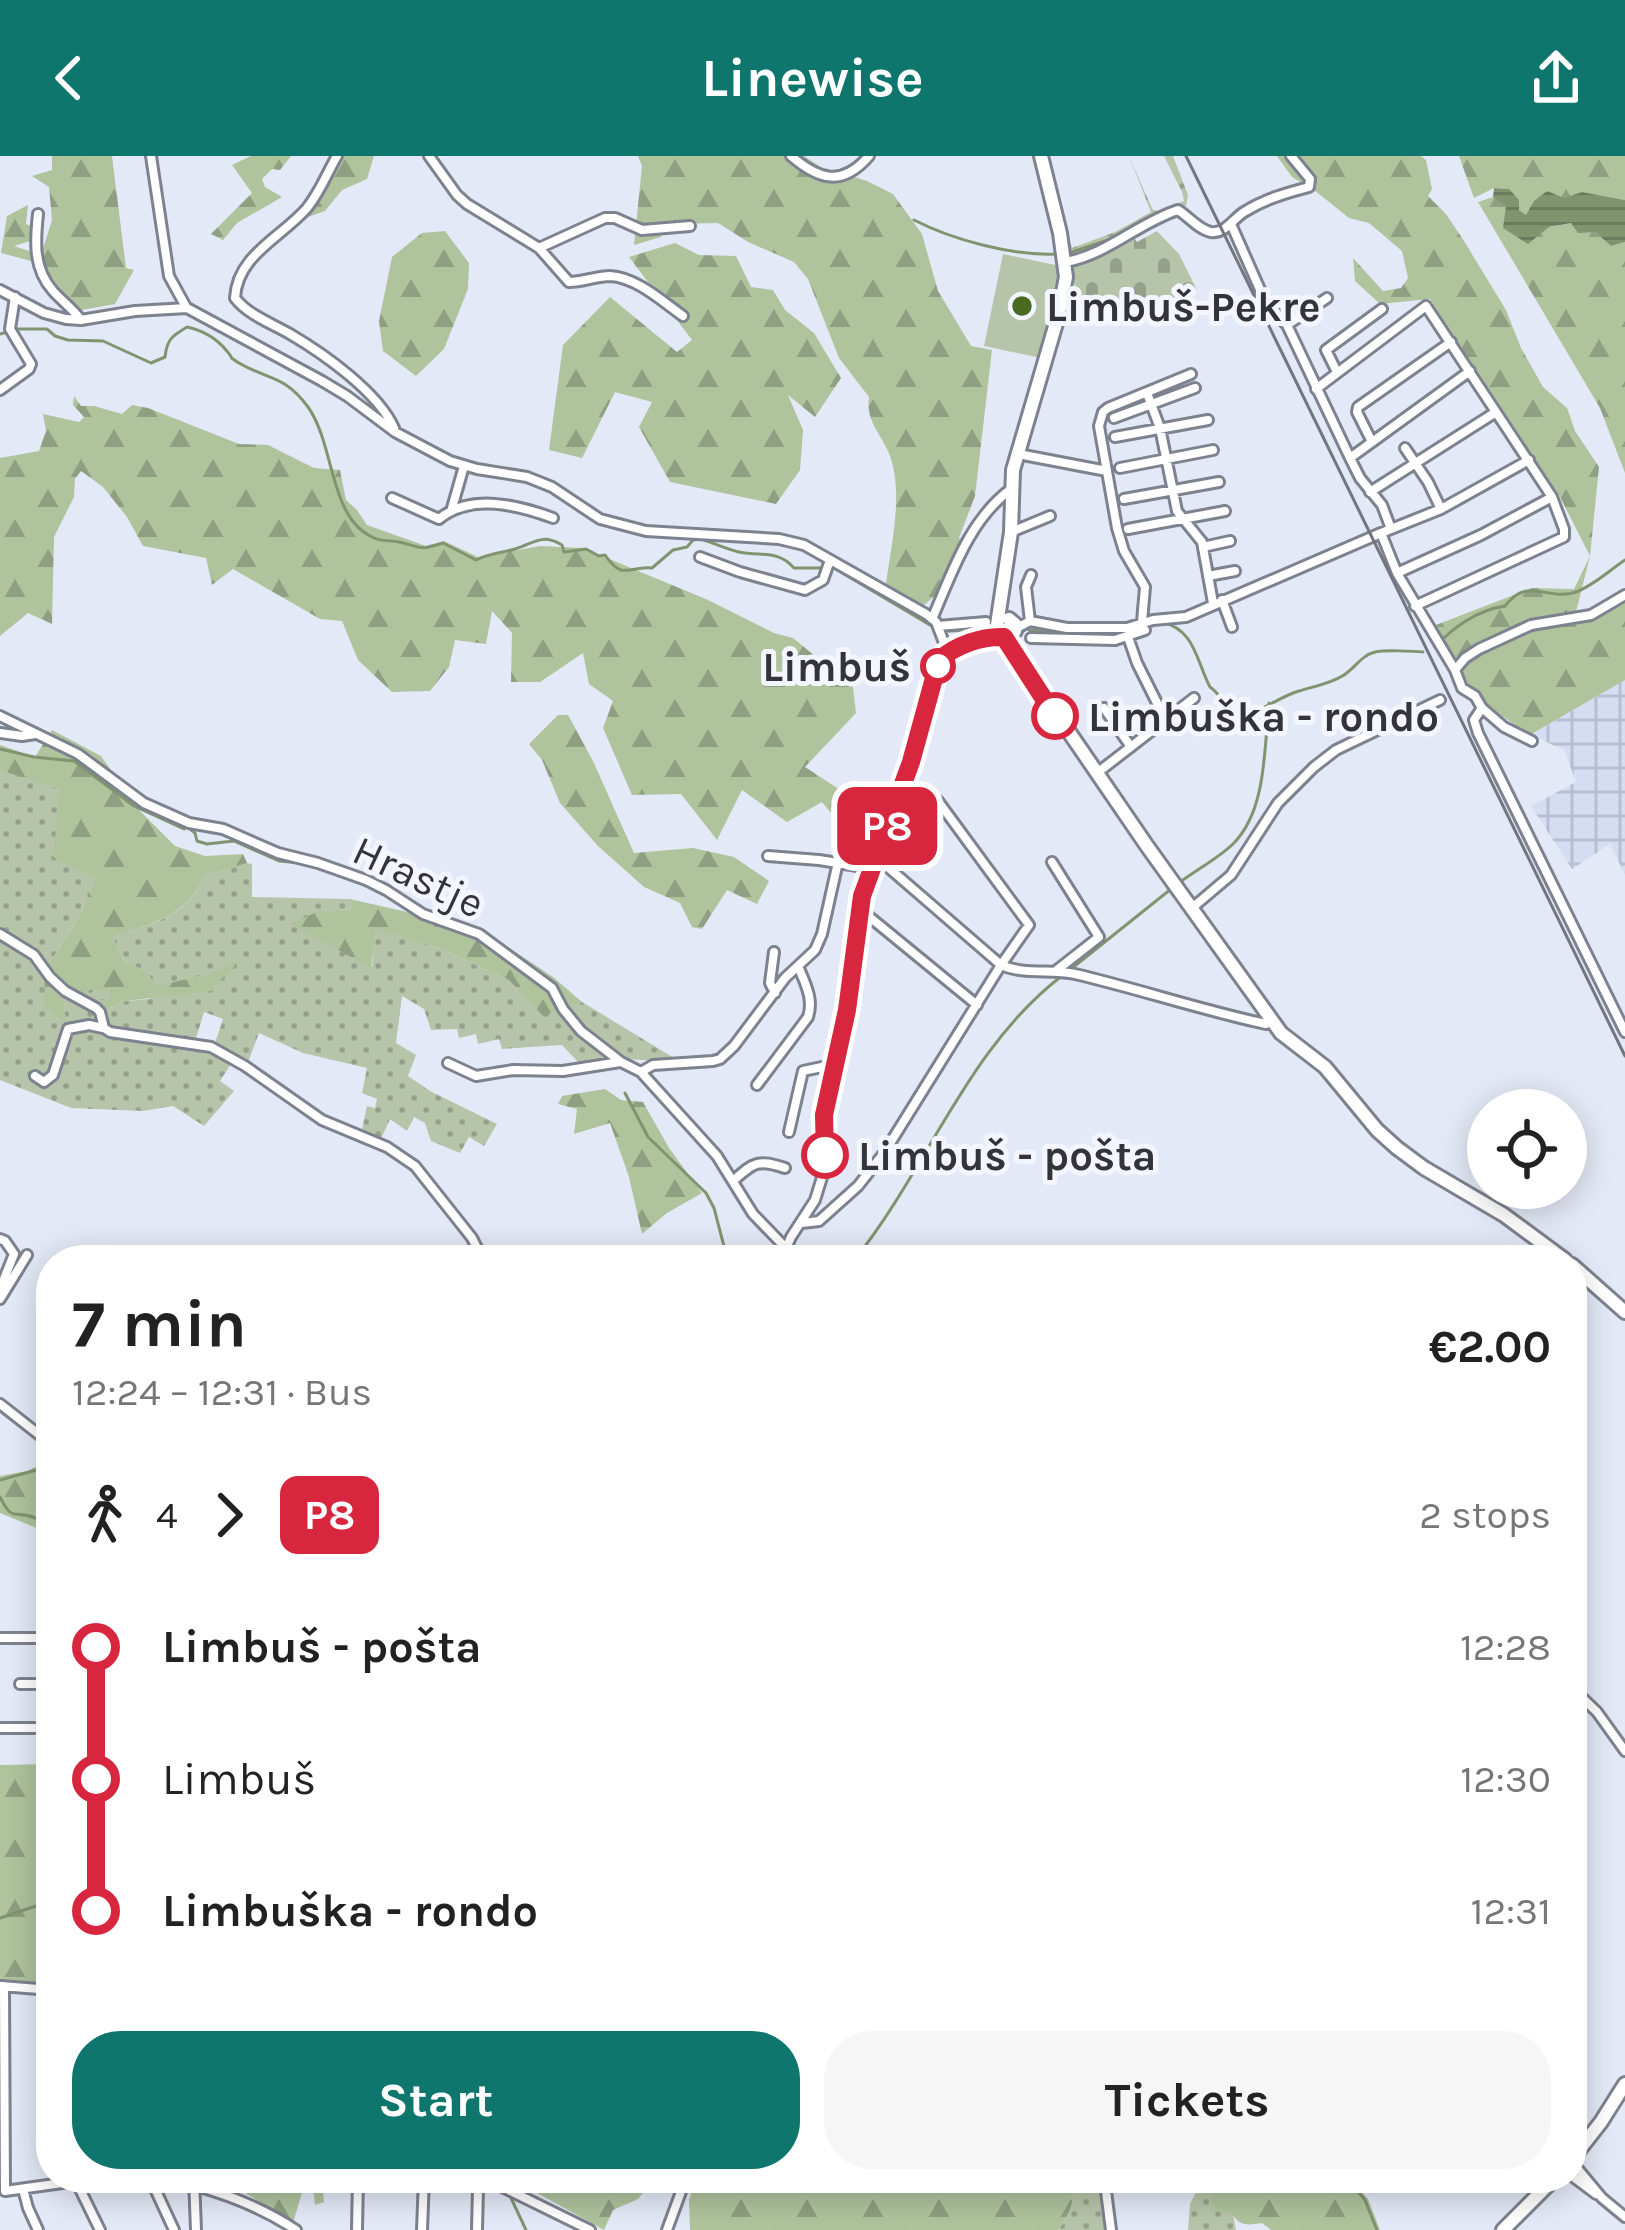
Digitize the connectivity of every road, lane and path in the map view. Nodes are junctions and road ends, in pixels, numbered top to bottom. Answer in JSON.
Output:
{"nodes":[{"id":1,"x":152,"y":156,"type":"edge"},
{"id":2,"x":337,"y":156,"type":"edge"},
{"id":3,"x":429,"y":156,"type":"edge"},
{"id":4,"x":791,"y":156,"type":"edge"},
{"id":5,"x":869,"y":156,"type":"edge"},
{"id":6,"x":1041,"y":156,"type":"edge"},
{"id":7,"x":1291,"y":156,"type":"edge"},
{"id":8,"x":38,"y":214,"type":"dead end"},
{"id":9,"x":1231,"y":224,"type":"junction"},
{"id":10,"x":690,"y":226,"type":"dead end"},
{"id":11,"x":539,"y":248,"type":"junction"},
{"id":12,"x":1066,"y":262,"type":"junction"},
{"id":13,"x":0,"y":290,"type":"edge"},
{"id":14,"x":15,"y":297,"type":"junction"},
{"id":15,"x":1327,"y":298,"type":"dead end"},
{"id":16,"x":187,"y":308,"type":"junction"},
{"id":17,"x":1382,"y":309,"type":"dead end"},
{"id":18,"x":683,"y":316,"type":"dead end"},
{"id":19,"x":82,"y":320,"type":"junction"},
{"id":20,"x":1287,"y":325,"type":"junction"},
{"id":21,"x":1451,"y":341,"type":"junction"},
{"id":22,"x":1470,"y":371,"type":"junction"},
{"id":23,"x":1337,"y":372,"type":"junction"},
{"id":24,"x":1191,"y":374,"type":"dead end"},
{"id":25,"x":1195,"y":388,"type":"dead end"},
{"id":26,"x":1316,"y":389,"type":"junction"},
{"id":27,"x":0,"y":390,"type":"edge"},
{"id":28,"x":1148,"y":393,"type":"junction"},
{"id":29,"x":1151,"y":404,"type":"junction"},
{"id":30,"x":1496,"y":412,"type":"junction"},
{"id":31,"x":1114,"y":418,"type":"dead end"},
{"id":32,"x":1208,"y":420,"type":"dead end"},
{"id":33,"x":1160,"y":428,"type":"junction"},
{"id":34,"x":395,"y":432,"type":"junction"},
{"id":35,"x":1115,"y":437,"type":"dead end"},
{"id":36,"x":1372,"y":442,"type":"junction"},
{"id":37,"x":1406,"y":448,"type":"dead end"},
{"id":38,"x":1213,"y":450,"type":"dead end"},
{"id":39,"x":1018,"y":454,"type":"junction"},
{"id":40,"x":1350,"y":458,"type":"junction"},
{"id":41,"x":1166,"y":459,"type":"junction"},
{"id":42,"x":1529,"y":460,"type":"junction"},
{"id":43,"x":1415,"y":462,"type":"junction"},
{"id":44,"x":464,"y":466,"type":"junction"},
{"id":45,"x":1120,"y":468,"type":"dead end"},
{"id":46,"x":1107,"y":471,"type":"junction"},
{"id":47,"x":1220,"y":482,"type":"dead end"},
{"id":48,"x":1172,"y":488,"type":"junction"},
{"id":49,"x":1011,"y":489,"type":"junction"},
{"id":50,"x":1370,"y":492,"type":"junction"},
{"id":51,"x":1552,"y":497,"type":"junction"},
{"id":52,"x":392,"y":498,"type":"dead end"},
{"id":53,"x":1124,"y":499,"type":"dead end"},
{"id":54,"x":452,"y":508,"type":"junction"},
{"id":55,"x":1441,"y":509,"type":"junction"},
{"id":56,"x":1225,"y":512,"type":"dead end"},
{"id":57,"x":1050,"y":516,"type":"dead end"},
{"id":58,"x":1198,"y":516,"type":"junction"},
{"id":59,"x":553,"y":518,"type":"dead end"},
{"id":60,"x":1182,"y":519,"type":"junction"},
{"id":61,"x":1128,"y":529,"type":"dead end"},
{"id":62,"x":1386,"y":531,"type":"junction"},
{"id":63,"x":1011,"y":532,"type":"junction"},
{"id":64,"x":1231,"y":542,"type":"dead end"},
{"id":65,"x":1203,"y":544,"type":"junction"},
{"id":66,"x":700,"y":556,"type":"dead end"},
{"id":67,"x":828,"y":565,"type":"junction"},
{"id":68,"x":1235,"y":571,"type":"dead end"},
{"id":69,"x":1397,"y":573,"type":"junction"},
{"id":70,"x":1031,"y":575,"type":"dead end"},
{"id":71,"x":1208,"y":576,"type":"junction"},
{"id":72,"x":1625,"y":595,"type":"edge"},
{"id":73,"x":1217,"y":602,"type":"junction"},
{"id":74,"x":1415,"y":606,"type":"junction"},
{"id":75,"x":1030,"y":621,"type":"junction"},
{"id":76,"x":938,"y":625,"type":"junction"},
{"id":77,"x":1144,"y":626,"type":"junction"},
{"id":78,"x":1004,"y":627,"type":"junction"},
{"id":79,"x":1232,"y":627,"type":"dead end"},
{"id":80,"x":1088,"y":634,"type":"junction"},
{"id":81,"x":1128,"y":637,"type":"junction"},
{"id":82,"x":1031,"y":638,"type":"dead end"},
{"id":83,"x":948,"y":653,"type":"junction"},
{"id":84,"x":1455,"y":670,"type":"junction"},
{"id":85,"x":1194,"y":698,"type":"dead end"},
{"id":86,"x":1440,"y":700,"type":"dead end"},
{"id":87,"x":1104,"y":708,"type":"dead end"},
{"id":88,"x":1482,"y":708,"type":"junction"},
{"id":89,"x":0,"y":716,"type":"edge"},
{"id":90,"x":1165,"y":719,"type":"junction"},
{"id":91,"x":0,"y":733,"type":"edge"},
{"id":92,"x":36,"y":734,"type":"junction"},
{"id":93,"x":1532,"y":741,"type":"dead end"},
{"id":94,"x":1131,"y":747,"type":"junction"},
{"id":95,"x":1097,"y":772,"type":"junction"},
{"id":96,"x":903,"y":784,"type":"junction"},
{"id":97,"x":856,"y":820,"type":"dead end"},
{"id":98,"x":769,"y":856,"type":"dead end"},
{"id":99,"x":875,"y":856,"type":"junction"},
{"id":100,"x":838,"y":862,"type":"junction"},
{"id":101,"x":1052,"y":862,"type":"dead end"},
{"id":102,"x":870,"y":868,"type":"junction"},
{"id":103,"x":860,"y":909,"type":"junction"},
{"id":104,"x":1191,"y":909,"type":"junction"},
{"id":105,"x":0,"y":934,"type":"edge"},
{"id":106,"x":774,"y":952,"type":"dead end"},
{"id":107,"x":1001,"y":965,"type":"junction"},
{"id":108,"x":798,"y":966,"type":"junction"},
{"id":109,"x":1063,"y":972,"type":"junction"},
{"id":110,"x":775,"y":993,"type":"junction"},
{"id":111,"x":977,"y":1005,"type":"junction"},
{"id":112,"x":1272,"y":1022,"type":"junction"},
{"id":113,"x":104,"y":1028,"type":"junction"},
{"id":114,"x":1625,"y":1032,"type":"edge"},
{"id":115,"x":621,"y":1062,"type":"junction"},
{"id":116,"x":448,"y":1063,"type":"dead end"},
{"id":117,"x":836,"y":1064,"type":"junction"},
{"id":118,"x":641,"y":1072,"type":"junction"},
{"id":119,"x":35,"y":1076,"type":"dead end"},
{"id":120,"x":757,"y":1085,"type":"dead end"},
{"id":121,"x":789,"y":1132,"type":"dead end"},
{"id":122,"x":785,"y":1168,"type":"dead end"},
{"id":123,"x":733,"y":1180,"type":"junction"},
{"id":124,"x":801,"y":1223,"type":"junction"},
{"id":125,"x":0,"y":1239,"type":"edge"},
{"id":126,"x":476,"y":1245,"type":"edge"},
{"id":127,"x":783,"y":1245,"type":"edge"},
{"id":128,"x":786,"y":1245,"type":"edge"},
{"id":129,"x":1545,"y":1245,"type":"edge"},
{"id":130,"x":26,"y":1256,"type":"dead end"},
{"id":131,"x":3,"y":1268,"type":"edge"},
{"id":132,"x":1587,"y":1279,"type":"edge"},
{"id":133,"x":0,"y":1289,"type":"edge"},
{"id":134,"x":0,"y":1299,"type":"edge"},
{"id":135,"x":1625,"y":1312,"type":"edge"},
{"id":136,"x":0,"y":1404,"type":"edge"},
{"id":137,"x":36,"y":1432,"type":"edge"},
{"id":138,"x":0,"y":1638,"type":"edge"},
{"id":139,"x":36,"y":1638,"type":"edge"},
{"id":140,"x":20,"y":1684,"type":"dead end"},
{"id":141,"x":36,"y":1684,"type":"edge"},
{"id":142,"x":1587,"y":1702,"type":"edge"},
{"id":143,"x":0,"y":1728,"type":"edge"},
{"id":144,"x":36,"y":1728,"type":"edge"},
{"id":145,"x":1625,"y":1751,"type":"edge"},
{"id":146,"x":2,"y":1986,"type":"edge"},
{"id":147,"x":36,"y":1989,"type":"edge"},
{"id":148,"x":1625,"y":2084,"type":"edge"},
{"id":149,"x":1587,"y":2140,"type":"edge"},
{"id":150,"x":1587,"y":2178,"type":"edge"},
{"id":151,"x":36,"y":2185,"type":"edge"},
{"id":152,"x":1587,"y":2185,"type":"edge"},
{"id":153,"x":23,"y":2189,"type":"junction"},
{"id":154,"x":2,"y":2191,"type":"edge"},
{"id":155,"x":82,"y":2193,"type":"edge"},
{"id":156,"x":157,"y":2193,"type":"edge"},
{"id":157,"x":194,"y":2193,"type":"edge"},
{"id":158,"x":222,"y":2193,"type":"edge"},
{"id":159,"x":358,"y":2193,"type":"edge"},
{"id":160,"x":423,"y":2193,"type":"edge"},
{"id":161,"x":478,"y":2193,"type":"edge"},
{"id":162,"x":510,"y":2193,"type":"edge"},
{"id":163,"x":681,"y":2193,"type":"edge"},
{"id":164,"x":1106,"y":2193,"type":"edge"},
{"id":165,"x":1540,"y":2193,"type":"edge"},
{"id":166,"x":1599,"y":2193,"type":"junction"},
{"id":167,"x":1625,"y":2216,"type":"edge"},
{"id":168,"x":570,"y":2226,"type":"edge"},
{"id":169,"x":38,"y":2230,"type":"edge"},
{"id":170,"x":100,"y":2230,"type":"edge"},
{"id":171,"x":175,"y":2230,"type":"edge"},
{"id":172,"x":196,"y":2230,"type":"edge"},
{"id":173,"x":296,"y":2230,"type":"edge"},
{"id":174,"x":357,"y":2230,"type":"edge"},
{"id":175,"x":422,"y":2230,"type":"edge"},
{"id":176,"x":478,"y":2230,"type":"edge"},
{"id":177,"x":590,"y":2230,"type":"edge"},
{"id":178,"x":667,"y":2230,"type":"edge"},
{"id":179,"x":1111,"y":2230,"type":"edge"},
{"id":180,"x":1503,"y":2230,"type":"edge"}],
"edges":[{"from":1,"to":16,"type":"street"},
{"from":2,"to":34,"type":"street"},
{"from":3,"to":11,"type":"street"},
{"from":4,"to":5,"type":"street"},
{"from":6,"to":12,"type":"main road"},
{"from":7,"to":9,"type":"street"},
{"from":8,"to":19,"type":"street"},
{"from":9,"to":12,"type":"street"},
{"from":9,"to":20,"type":"street"},
{"from":10,"to":11,"type":"street"},
{"from":11,"to":18,"type":"street"},
{"from":12,"to":39,"type":"main road"},
{"from":13,"to":14,"type":"street"},
{"from":14,"to":19,"type":"street"},
{"from":14,"to":27,"type":"street"},
{"from":15,"to":20,"type":"street"},
{"from":16,"to":19,"type":"street"},
{"from":16,"to":34,"type":"street"},
{"from":17,"to":23,"type":"street"},
{"from":20,"to":26,"type":"street"},
{"from":21,"to":22,"type":"street"},
{"from":21,"to":23,"type":"street"},
{"from":21,"to":36,"type":"street"},
{"from":22,"to":30,"type":"street"},
{"from":22,"to":36,"type":"street"},
{"from":23,"to":26,"type":"street"},
{"from":24,"to":28,"type":"street"},
{"from":25,"to":29,"type":"street"},
{"from":26,"to":40,"type":"street"},
{"from":28,"to":29,"type":"street"},
{"from":28,"to":46,"type":"street"},
{"from":29,"to":31,"type":"street"},
{"from":29,"to":33,"type":"street"},
{"from":30,"to":42,"type":"street"},
{"from":30,"to":43,"type":"street"},
{"from":32,"to":33,"type":"street"},
{"from":33,"to":35,"type":"street"},
{"from":33,"to":41,"type":"street"},
{"from":34,"to":44,"type":"street"},
{"from":36,"to":40,"type":"street"},
{"from":37,"to":43,"type":"street"},
{"from":38,"to":41,"type":"street"},
{"from":39,"to":46,"type":"street"},
{"from":39,"to":49,"type":"main road"},
{"from":40,"to":50,"type":"street"},
{"from":41,"to":45,"type":"street"},
{"from":41,"to":48,"type":"street"},
{"from":42,"to":51,"type":"street"},
{"from":42,"to":55,"type":"street"},
{"from":43,"to":50,"type":"street"},
{"from":43,"to":55,"type":"street"},
{"from":44,"to":54,"type":"street"},
{"from":44,"to":67,"type":"street"},
{"from":46,"to":77,"type":"street"},
{"from":47,"to":48,"type":"street"},
{"from":48,"to":53,"type":"street"},
{"from":48,"to":60,"type":"street"},
{"from":49,"to":63,"type":"main road"},
{"from":49,"to":76,"type":"street"},
{"from":50,"to":62,"type":"street"},
{"from":51,"to":69,"type":"street"},
{"from":51,"to":74,"type":"street"},
{"from":52,"to":54,"type":"street"},
{"from":54,"to":59,"type":"street"},
{"from":55,"to":62,"type":"street"},
{"from":56,"to":58,"type":"street"},
{"from":57,"to":63,"type":"street"},
{"from":58,"to":60,"type":"street"},
{"from":58,"to":65,"type":"street"},
{"from":60,"to":61,"type":"street"},
{"from":60,"to":65,"type":"street"},
{"from":62,"to":69,"type":"street"},
{"from":62,"to":73,"type":"street"},
{"from":63,"to":78,"type":"main road"},
{"from":64,"to":65,"type":"street"},
{"from":65,"to":71,"type":"street"},
{"from":66,"to":67,"type":"street"},
{"from":67,"to":76,"type":"street"},
{"from":68,"to":71,"type":"street"},
{"from":69,"to":74,"type":"street"},
{"from":70,"to":75,"type":"street"},
{"from":71,"to":73,"type":"street"},
{"from":72,"to":84,"type":"street"},
{"from":73,"to":77,"type":"street"},
{"from":73,"to":79,"type":"street"},
{"from":74,"to":84,"type":"street"},
{"from":75,"to":78,"type":"street"},
{"from":75,"to":80,"type":"street"},
{"from":76,"to":78,"type":"street"},
{"from":76,"to":83,"type":"street"},
{"from":77,"to":80,"type":"street"},
{"from":77,"to":81,"type":"street"},
{"from":78,"to":83,"type":"street"},
{"from":78,"to":95,"type":"main road"},
{"from":80,"to":81,"type":"street"},
{"from":80,"to":82,"type":"street"},
{"from":81,"to":90,"type":"street"},
{"from":83,"to":96,"type":"street"},
{"from":84,"to":88,"type":"street"},
{"from":85,"to":90,"type":"street"},
{"from":86,"to":104,"type":"street"},
{"from":87,"to":94,"type":"street"},
{"from":88,"to":93,"type":"street"},
{"from":88,"to":114,"type":"street"},
{"from":89,"to":92,"type":"street","name":"Hrastje"},
{"from":90,"to":94,"type":"street"},
{"from":91,"to":92,"type":"street"},
{"from":92,"to":115,"type":"street","name":"Hrastje"},
{"from":94,"to":95,"type":"street"},
{"from":95,"to":104,"type":"main road"},
{"from":96,"to":99,"type":"street"},
{"from":96,"to":107,"type":"street"},
{"from":97,"to":100,"type":"street"},
{"from":98,"to":100,"type":"street"},
{"from":99,"to":102,"type":"street"},
{"from":99,"to":107,"type":"street"},
{"from":100,"to":102,"type":"street"},
{"from":100,"to":108,"type":"street"},
{"from":101,"to":109,"type":"street"},
{"from":102,"to":103,"type":"street"},
{"from":103,"to":111,"type":"street"},
{"from":103,"to":117,"type":"street"},
{"from":104,"to":112,"type":"main road"},
{"from":105,"to":113,"type":"street"},
{"from":106,"to":110,"type":"street"},
{"from":107,"to":109,"type":"street"},
{"from":107,"to":111,"type":"street"},
{"from":108,"to":110,"type":"street"},
{"from":108,"to":120,"type":"street"},
{"from":109,"to":112,"type":"street"},
{"from":110,"to":118,"type":"street"},
{"from":111,"to":124,"type":"street"},
{"from":112,"to":129,"type":"main road"},
{"from":113,"to":119,"type":"street"},
{"from":113,"to":126,"type":"street"},
{"from":115,"to":116,"type":"street"},
{"from":115,"to":118,"type":"street","name":"Hrastje"},
{"from":117,"to":121,"type":"street"},
{"from":117,"to":124,"type":"street"},
{"from":118,"to":123,"type":"street"},
{"from":122,"to":123,"type":"street"},
{"from":123,"to":127,"type":"street"},
{"from":124,"to":128,"type":"street"},
{"from":125,"to":131,"type":"street"},
{"from":130,"to":134,"type":"street"},
{"from":131,"to":133,"type":"street"},
{"from":132,"to":135,"type":"main road"},
{"from":136,"to":137,"type":"street"},
{"from":138,"to":139,"type":"street"},
{"from":140,"to":141,"type":"street"},
{"from":142,"to":145,"type":"street"},
{"from":143,"to":144,"type":"street"},
{"from":146,"to":147,"type":"street"},
{"from":146,"to":154,"type":"street"},
{"from":148,"to":149,"type":"main road"},
{"from":150,"to":166,"type":"street"},
{"from":151,"to":153,"type":"street"},
{"from":152,"to":166,"type":"street"},
{"from":153,"to":154,"type":"street"},
{"from":153,"to":169,"type":"street"},
{"from":155,"to":170,"type":"street"},
{"from":156,"to":171,"type":"street"},
{"from":157,"to":172,"type":"street"},
{"from":158,"to":173,"type":"street"},
{"from":159,"to":174,"type":"street"},
{"from":160,"to":175,"type":"street"},
{"from":161,"to":176,"type":"street"},
{"from":162,"to":168,"type":"street"},
{"from":163,"to":178,"type":"street"},
{"from":164,"to":179,"type":"street"},
{"from":165,"to":180,"type":"main road"},
{"from":166,"to":167,"type":"street"},
{"from":168,"to":177,"type":"street"}]}
